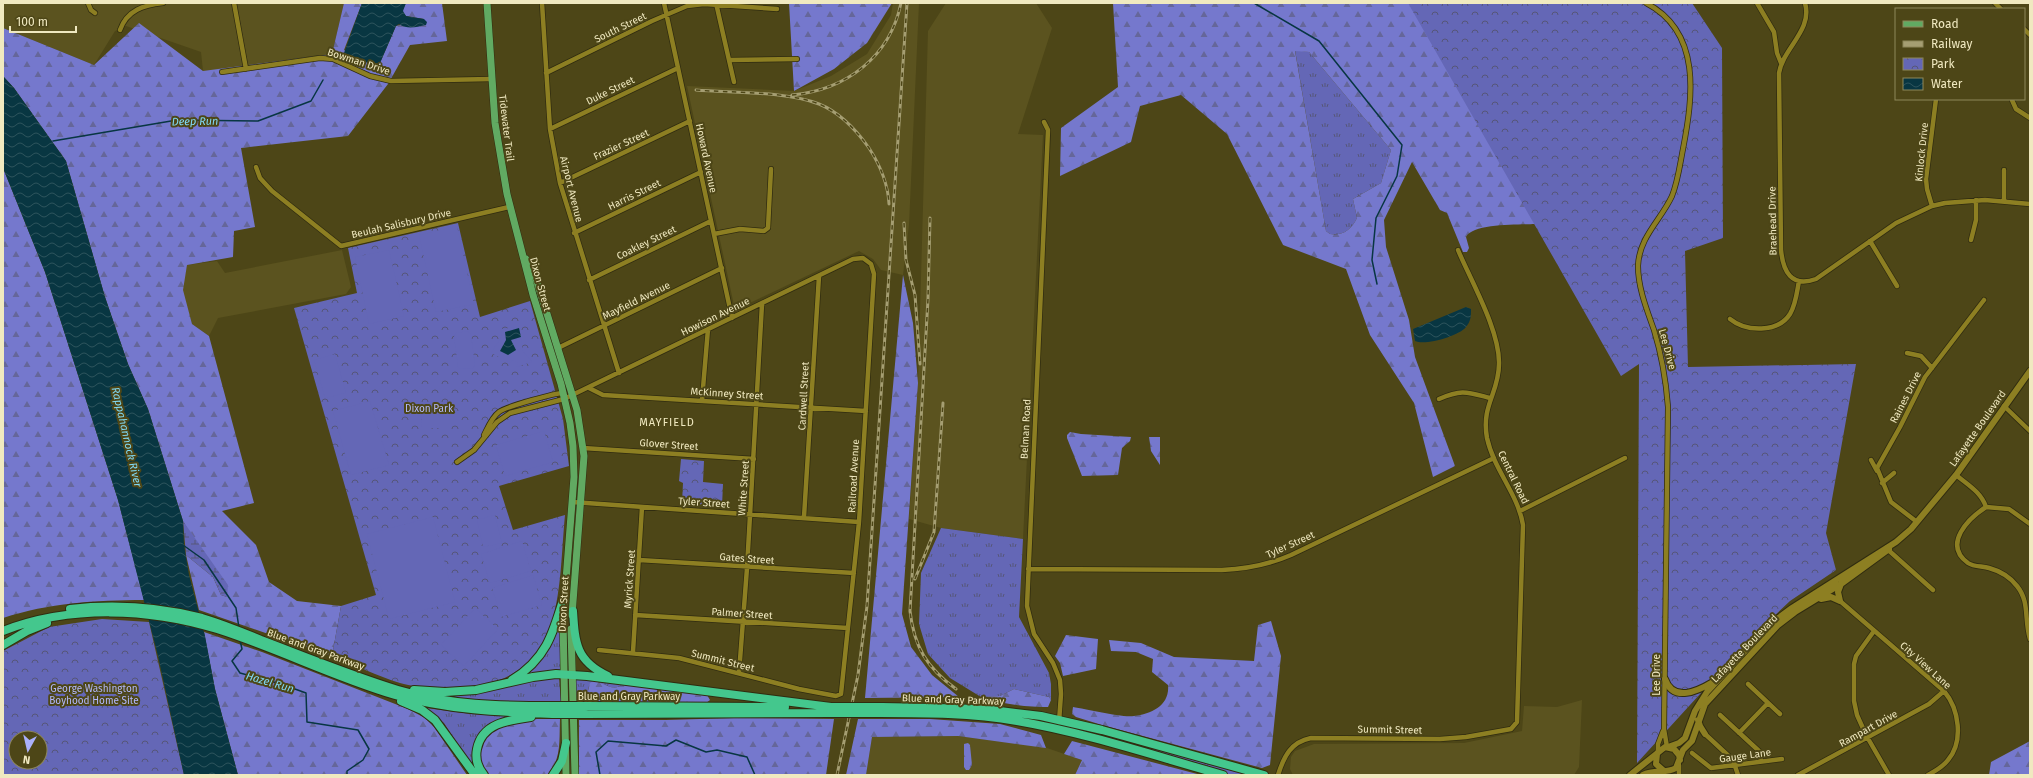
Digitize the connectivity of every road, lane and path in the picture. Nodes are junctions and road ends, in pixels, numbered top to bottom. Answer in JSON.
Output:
{"nodes":[{"id":1,"x":88,"y":3,"type":"edge"},
{"id":2,"x":163,"y":3,"type":"edge"},
{"id":3,"x":234,"y":3,"type":"edge"},
{"id":4,"x":487,"y":3,"type":"edge"},
{"id":5,"x":542,"y":3,"type":"edge"},
{"id":6,"x":664,"y":3,"type":"edge"},
{"id":7,"x":1646,"y":3,"type":"edge"},
{"id":8,"x":1757,"y":3,"type":"edge"},
{"id":9,"x":1805,"y":3,"type":"edge"},
{"id":10,"x":717,"y":4,"type":"edge"},
{"id":11,"x":777,"y":8,"type":"dead end"},
{"id":12,"x":95,"y":13,"type":"dead end"},
{"id":13,"x":666,"y":14,"type":"junction"},
{"id":14,"x":120,"y":30,"type":"dead end"},
{"id":15,"x":797,"y":59,"type":"dead end"},
{"id":16,"x":730,"y":60,"type":"junction"},
{"id":17,"x":1781,"y":63,"type":"junction"},
{"id":18,"x":678,"y":68,"type":"junction"},
{"id":19,"x":246,"y":69,"type":"junction"},
{"id":20,"x":222,"y":72,"type":"dead end"},
{"id":21,"x":546,"y":73,"type":"junction"},
{"id":22,"x":491,"y":79,"type":"junction"},
{"id":23,"x":734,"y":82,"type":"dead end"},
{"id":24,"x":1936,"y":100,"type":"edge"},
{"id":25,"x":2012,"y":100,"type":"dead end"},
{"id":26,"x":2030,"y":118,"type":"edge"},
{"id":27,"x":690,"y":121,"type":"junction"},
{"id":28,"x":1044,"y":122,"type":"dead end"},
{"id":29,"x":550,"y":129,"type":"junction"},
{"id":30,"x":256,"y":167,"type":"dead end"},
{"id":31,"x":770,"y":169,"type":"dead end"},
{"id":32,"x":2004,"y":170,"type":"dead end"},
{"id":33,"x":701,"y":172,"type":"junction"},
{"id":34,"x":560,"y":183,"type":"junction"},
{"id":35,"x":1976,"y":200,"type":"junction"},
{"id":36,"x":2004,"y":201,"type":"junction"},
{"id":37,"x":2030,"y":204,"type":"edge"},
{"id":38,"x":1932,"y":206,"type":"junction"},
{"id":39,"x":509,"y":207,"type":"junction"},
{"id":40,"x":711,"y":221,"type":"junction"},
{"id":41,"x":574,"y":233,"type":"junction"},
{"id":42,"x":714,"y":234,"type":"junction"},
{"id":43,"x":1971,"y":240,"type":"dead end"},
{"id":44,"x":1870,"y":241,"type":"junction"},
{"id":45,"x":1458,"y":250,"type":"dead end"},
{"id":46,"x":523,"y":254,"type":"junction"},
{"id":47,"x":866,"y":260,"type":"joint"},
{"id":48,"x":722,"y":268,"type":"junction"},
{"id":49,"x":819,"y":276,"type":"junction"},
{"id":50,"x":589,"y":280,"type":"junction"},
{"id":51,"x":1799,"y":281,"type":"junction"},
{"id":52,"x":1897,"y":286,"type":"dead end"},
{"id":53,"x":1984,"y":300,"type":"dead end"},
{"id":54,"x":762,"y":304,"type":"junction"},
{"id":55,"x":732,"y":318,"type":"junction"},
{"id":56,"x":1730,"y":319,"type":"dead end"},
{"id":57,"x":604,"y":326,"type":"junction"},
{"id":58,"x":708,"y":329,"type":"junction"},
{"id":59,"x":558,"y":348,"type":"junction"},
{"id":60,"x":1907,"y":353,"type":"dead end"},
{"id":61,"x":1932,"y":368,"type":"junction"},
{"id":62,"x":2030,"y":372,"type":"edge"},
{"id":63,"x":619,"y":373,"type":"junction"},
{"id":64,"x":589,"y":388,"type":"junction"},
{"id":65,"x":572,"y":394,"type":"junction"},
{"id":66,"x":563,"y":396,"type":"junction"},
{"id":67,"x":1490,"y":398,"type":"junction"},
{"id":68,"x":1439,"y":399,"type":"dead end"},
{"id":69,"x":702,"y":400,"type":"junction"},
{"id":70,"x":757,"y":404,"type":"junction"},
{"id":71,"x":2004,"y":406,"type":"junction"},
{"id":72,"x":811,"y":407,"type":"junction"},
{"id":73,"x":866,"y":411,"type":"junction"},
{"id":74,"x":2030,"y":431,"type":"edge"},
{"id":75,"x":583,"y":448,"type":"junction"},
{"id":76,"x":1494,"y":458,"type":"junction"},
{"id":77,"x":1625,"y":458,"type":"dead end"},
{"id":78,"x":754,"y":459,"type":"junction"},
{"id":79,"x":1871,"y":460,"type":"dead end"},
{"id":80,"x":457,"y":462,"type":"dead end"},
{"id":81,"x":1877,"y":471,"type":"junction"},
{"id":82,"x":1894,"y":473,"type":"dead end"},
{"id":83,"x":1956,"y":475,"type":"junction"},
{"id":84,"x":1882,"y":483,"type":"junction"},
{"id":85,"x":572,"y":502,"type":"junction"},
{"id":86,"x":580,"y":503,"type":"junction"},
{"id":87,"x":642,"y":507,"type":"junction"},
{"id":88,"x":1986,"y":507,"type":"junction"},
{"id":89,"x":1520,"y":511,"type":"junction"},
{"id":90,"x":750,"y":514,"type":"junction"},
{"id":91,"x":804,"y":517,"type":"junction"},
{"id":92,"x":859,"y":522,"type":"junction"},
{"id":93,"x":1917,"y":522,"type":"junction"},
{"id":94,"x":2030,"y":524,"type":"edge"},
{"id":95,"x":1888,"y":548,"type":"junction"},
{"id":96,"x":639,"y":560,"type":"junction"},
{"id":97,"x":747,"y":568,"type":"junction"},
{"id":98,"x":1028,"y":569,"type":"junction"},
{"id":99,"x":854,"y":573,"type":"junction"},
{"id":100,"x":1841,"y":584,"type":"junction"},
{"id":101,"x":1933,"y":590,"type":"dead end"},
{"id":102,"x":564,"y":597,"type":"junction"},
{"id":103,"x":1813,"y":601,"type":"junction"},
{"id":104,"x":1840,"y":601,"type":"junction"},
{"id":105,"x":123,"y":610,"type":"junction"},
{"id":106,"x":573,"y":611,"type":"junction"},
{"id":107,"x":91,"y":613,"type":"junction"},
{"id":108,"x":636,"y":615,"type":"junction"},
{"id":109,"x":743,"y":622,"type":"junction"},
{"id":110,"x":3,"y":625,"type":"edge"},
{"id":111,"x":848,"y":628,"type":"junction"},
{"id":112,"x":3,"y":630,"type":"edge"},
{"id":113,"x":1874,"y":631,"type":"junction"},
{"id":114,"x":2030,"y":638,"type":"edge"},
{"id":115,"x":262,"y":643,"type":"junction"},
{"id":116,"x":3,"y":645,"type":"edge"},
{"id":117,"x":599,"y":650,"type":"dead end"},
{"id":118,"x":633,"y":652,"type":"junction"},
{"id":119,"x":739,"y":673,"type":"junction"},
{"id":120,"x":568,"y":676,"type":"junction"},
{"id":121,"x":1665,"y":679,"type":"junction"},
{"id":122,"x":622,"y":680,"type":"junction"},
{"id":123,"x":1718,"y":680,"type":"junction"},
{"id":124,"x":363,"y":684,"type":"junction"},
{"id":125,"x":505,"y":684,"type":"junction"},
{"id":126,"x":1748,"y":684,"type":"dead end"},
{"id":127,"x":398,"y":690,"type":"junction"},
{"id":128,"x":1944,"y":691,"type":"junction"},
{"id":129,"x":840,"y":695,"type":"joint"},
{"id":130,"x":1768,"y":703,"type":"junction"},
{"id":131,"x":553,"y":710,"type":"junction"},
{"id":132,"x":831,"y":710,"type":"junction"},
{"id":133,"x":881,"y":710,"type":"junction"},
{"id":134,"x":1780,"y":714,"type":"dead end"},
{"id":135,"x":1720,"y":715,"type":"dead end"},
{"id":136,"x":1059,"y":719,"type":"junction"},
{"id":137,"x":1698,"y":720,"type":"junction"},
{"id":138,"x":1517,"y":722,"type":"joint"},
{"id":139,"x":1664,"y":729,"type":"junction"},
{"id":140,"x":1058,"y":730,"type":"junction"},
{"id":141,"x":1739,"y":733,"type":"junction"},
{"id":142,"x":1706,"y":734,"type":"junction"},
{"id":143,"x":1693,"y":738,"type":"junction"},
{"id":144,"x":1868,"y":738,"type":"junction"},
{"id":145,"x":566,"y":744,"type":"junction"},
{"id":146,"x":1668,"y":747,"type":"junction"},
{"id":147,"x":1658,"y":752,"type":"junction"},
{"id":148,"x":1692,"y":753,"type":"dead end"},
{"id":149,"x":1782,"y":759,"type":"dead end"},
{"id":150,"x":1761,"y":761,"type":"junction"},
{"id":151,"x":1679,"y":762,"type":"junction"},
{"id":152,"x":1736,"y":765,"type":"junction"},
{"id":153,"x":1668,"y":772,"type":"edge"},
{"id":154,"x":475,"y":775,"type":"edge"},
{"id":155,"x":484,"y":775,"type":"edge"},
{"id":156,"x":553,"y":775,"type":"edge"},
{"id":157,"x":566,"y":775,"type":"edge"},
{"id":158,"x":575,"y":775,"type":"edge"},
{"id":159,"x":1223,"y":775,"type":"edge"},
{"id":160,"x":1264,"y":775,"type":"edge"},
{"id":161,"x":1278,"y":775,"type":"edge"},
{"id":162,"x":1630,"y":775,"type":"edge"},
{"id":163,"x":1643,"y":775,"type":"edge"},
{"id":164,"x":1679,"y":775,"type":"edge"},
{"id":165,"x":1738,"y":775,"type":"edge"},
{"id":166,"x":1798,"y":775,"type":"edge"},
{"id":167,"x":1889,"y":775,"type":"edge"},
{"id":168,"x":1928,"y":775,"type":"edge"}],
"edges":[{"from":1,"to":12,"type":"street"},
{"from":2,"to":14,"type":"street"},
{"from":3,"to":19,"type":"street"},
{"from":4,"to":22,"type":"main road","name":"Tidewater Trail"},
{"from":5,"to":21,"type":"street","name":"Airport Avenue"},
{"from":6,"to":13,"type":"street","name":"Howard Avenue"},
{"from":7,"to":121,"type":"street","name":"Lee Drive"},
{"from":8,"to":17,"type":"street"},
{"from":9,"to":17,"type":"street","name":"Braehead Drive"},
{"from":10,"to":11,"type":"street","name":"South Street"},
{"from":10,"to":13,"type":"street","name":"South Street"},
{"from":10,"to":16,"type":"street"},
{"from":13,"to":18,"type":"street","name":"Howard Avenue"},
{"from":13,"to":21,"type":"street","name":"South Street"},
{"from":15,"to":16,"type":"street"},
{"from":16,"to":23,"type":"street"},
{"from":17,"to":51,"type":"street","name":"Braehead Drive"},
{"from":18,"to":27,"type":"street","name":"Howard Avenue"},
{"from":18,"to":29,"type":"street","name":"Duke Street"},
{"from":19,"to":20,"type":"street","name":"Bowman Drive"},
{"from":19,"to":22,"type":"street","name":"Bowman Drive"},
{"from":21,"to":29,"type":"street","name":"Airport Avenue"},
{"from":22,"to":39,"type":"main road","name":"Tidewater Trail"},
{"from":24,"to":38,"type":"street","name":"Kinlock Drive"},
{"from":25,"to":26,"type":"street"},
{"from":27,"to":33,"type":"street","name":"Howard Avenue"},
{"from":27,"to":34,"type":"street","name":"Frazier Street"},
{"from":28,"to":98,"type":"street","name":"Belman Road"},
{"from":29,"to":34,"type":"street","name":"Airport Avenue"},
{"from":30,"to":39,"type":"street","name":"Beulah Salisbury Drive"},
{"from":31,"to":42,"type":"street"},
{"from":32,"to":36,"type":"street"},
{"from":33,"to":40,"type":"street","name":"Howard Avenue"},
{"from":33,"to":41,"type":"street","name":"Harris Street"},
{"from":34,"to":41,"type":"street","name":"Airport Avenue"},
{"from":35,"to":36,"type":"street"},
{"from":35,"to":38,"type":"street"},
{"from":35,"to":43,"type":"street"},
{"from":36,"to":37,"type":"street"},
{"from":38,"to":44,"type":"street"},
{"from":39,"to":46,"type":"main road","name":"Tidewater Trail"},
{"from":40,"to":42,"type":"street","name":"Howard Avenue"},
{"from":40,"to":50,"type":"street","name":"Coakley Street"},
{"from":41,"to":50,"type":"street","name":"Airport Avenue"},
{"from":42,"to":48,"type":"street","name":"Howard Avenue"},
{"from":44,"to":51,"type":"street"},
{"from":44,"to":52,"type":"street"},
{"from":45,"to":67,"type":"street","name":"Central Road"},
{"from":46,"to":59,"type":"main road","name":"Dixon Street"},
{"from":46,"to":66,"type":"main road","name":"Dixon Street"},
{"from":47,"to":49,"type":"street","name":"Howison Avenue"},
{"from":47,"to":73,"type":"street","name":"Railroad Avenue"},
{"from":48,"to":55,"type":"street","name":"Howard Avenue"},
{"from":48,"to":57,"type":"street","name":"Mayfield Avenue"},
{"from":49,"to":54,"type":"street","name":"Howison Avenue"},
{"from":49,"to":72,"type":"street","name":"Cardwell Street"},
{"from":50,"to":57,"type":"street","name":"Airport Avenue"},
{"from":51,"to":56,"type":"street"},
{"from":53,"to":61,"type":"street","name":"Raines Drive"},
{"from":54,"to":55,"type":"street","name":"Howison Avenue"},
{"from":54,"to":70,"type":"street","name":"White Street"},
{"from":55,"to":58,"type":"street","name":"Howison Avenue"},
{"from":57,"to":59,"type":"street","name":"Mayfield Avenue"},
{"from":57,"to":63,"type":"street","name":"Airport Avenue"},
{"from":58,"to":63,"type":"street","name":"Howison Avenue"},
{"from":58,"to":69,"type":"street"},
{"from":59,"to":65,"type":"main road","name":"Dixon Street"},
{"from":60,"to":61,"type":"street"},
{"from":61,"to":81,"type":"street","name":"Raines Drive"},
{"from":62,"to":71,"type":"main road","name":"Lafayette Boulevard"},
{"from":63,"to":64,"type":"street","name":"Howison Avenue"},
{"from":64,"to":65,"type":"street","name":"Howison Avenue"},
{"from":64,"to":69,"type":"street","name":"McKinney Street"},
{"from":65,"to":66,"type":"street"},
{"from":65,"to":75,"type":"main road","name":"Dixon Street"},
{"from":66,"to":80,"type":"street"},
{"from":66,"to":85,"type":"main road","name":"Dixon Street"},
{"from":67,"to":68,"type":"street"},
{"from":67,"to":76,"type":"street","name":"Central Road"},
{"from":69,"to":70,"type":"street","name":"McKinney Street"},
{"from":70,"to":72,"type":"street","name":"McKinney Street"},
{"from":70,"to":78,"type":"street","name":"White Street"},
{"from":71,"to":74,"type":"street"},
{"from":71,"to":83,"type":"main road","name":"Lafayette Boulevard"},
{"from":72,"to":73,"type":"street","name":"McKinney Street"},
{"from":72,"to":91,"type":"street","name":"Cardwell Street"},
{"from":73,"to":92,"type":"street","name":"Railroad Avenue"},
{"from":75,"to":78,"type":"street","name":"Glover Street"},
{"from":75,"to":86,"type":"main road","name":"Dixon Street"},
{"from":76,"to":89,"type":"street","name":"Central Road"},
{"from":76,"to":98,"type":"street","name":"Tyler Street"},
{"from":77,"to":89,"type":"street"},
{"from":78,"to":90,"type":"street","name":"White Street"},
{"from":79,"to":81,"type":"street"},
{"from":81,"to":84,"type":"street"},
{"from":82,"to":84,"type":"street"},
{"from":83,"to":88,"type":"street"},
{"from":83,"to":93,"type":"main road","name":"Lafayette Boulevard"},
{"from":84,"to":93,"type":"street"},
{"from":85,"to":86,"type":"street","name":"Tyler Street"},
{"from":85,"to":102,"type":"main road","name":"Dixon Street"},
{"from":86,"to":87,"type":"street","name":"Tyler Street"},
{"from":86,"to":106,"type":"main road","name":"Dixon Street"},
{"from":87,"to":90,"type":"street","name":"Tyler Street"},
{"from":87,"to":96,"type":"street","name":"Myrick Street"},
{"from":88,"to":94,"type":"street"},
{"from":88,"to":114,"type":"street"},
{"from":89,"to":138,"type":"street","name":"Central Road"},
{"from":90,"to":91,"type":"street","name":"Tyler Street"},
{"from":90,"to":97,"type":"street","name":"White Street"},
{"from":91,"to":92,"type":"street","name":"Tyler Street"},
{"from":92,"to":99,"type":"street","name":"Railroad Avenue"},
{"from":93,"to":95,"type":"main road","name":"Lafayette Boulevard"},
{"from":95,"to":100,"type":"main road","name":"Lafayette Boulevard"},
{"from":95,"to":101,"type":"street"},
{"from":95,"to":123,"type":"main road","name":"Lafayette Boulevard"},
{"from":96,"to":97,"type":"street","name":"Gates Street"},
{"from":96,"to":108,"type":"street","name":"Myrick Street"},
{"from":97,"to":99,"type":"street","name":"Gates Street"},
{"from":97,"to":109,"type":"street","name":"White Street"},
{"from":98,"to":136,"type":"street","name":"Belman Road"},
{"from":99,"to":111,"type":"street","name":"Railroad Avenue"},
{"from":100,"to":103,"type":"main road","name":"Lafayette Boulevard"},
{"from":100,"to":104,"type":"main road"},
{"from":102,"to":120,"type":"main road","name":"Dixon Street"},
{"from":102,"to":125,"type":"highway"},
{"from":103,"to":104,"type":"main road"},
{"from":103,"to":137,"type":"main road","name":"Lafayette Boulevard"},
{"from":104,"to":113,"type":"street","name":"City View Lane"},
{"from":105,"to":107,"type":"highway","name":"Blue and Gray Parkway"},
{"from":105,"to":110,"type":"highway","name":"Blue and Gray Parkway"},
{"from":105,"to":115,"type":"highway","name":"Blue and Gray Parkway"},
{"from":106,"to":120,"type":"main road","name":"Dixon Street"},
{"from":106,"to":122,"type":"highway"},
{"from":107,"to":112,"type":"highway"},
{"from":107,"to":116,"type":"highway"},
{"from":108,"to":109,"type":"street","name":"Palmer Street"},
{"from":108,"to":118,"type":"street","name":"Myrick Street"},
{"from":109,"to":111,"type":"street","name":"Palmer Street"},
{"from":109,"to":119,"type":"street","name":"White Street"},
{"from":111,"to":129,"type":"street","name":"Railroad Avenue"},
{"from":113,"to":128,"type":"street","name":"City View Lane"},
{"from":113,"to":144,"type":"street"},
{"from":115,"to":124,"type":"highway","name":"Blue and Gray Parkway"},
{"from":115,"to":127,"type":"highway","name":"Blue and Gray Parkway"},
{"from":117,"to":118,"type":"street","name":"Summit Street"},
{"from":118,"to":119,"type":"street","name":"Summit Street"},
{"from":119,"to":129,"type":"street","name":"Summit Street"},
{"from":120,"to":122,"type":"highway"},
{"from":120,"to":125,"type":"highway"},
{"from":120,"to":145,"type":"main road","name":"Dixon Street"},
{"from":120,"to":158,"type":"main road","name":"Dixon Street"},
{"from":121,"to":123,"type":"main road"},
{"from":121,"to":139,"type":"street","name":"Lee Drive"},
{"from":122,"to":132,"type":"highway"},
{"from":123,"to":146,"type":"main road","name":"Lafayette Boulevard"},
{"from":124,"to":131,"type":"highway","name":"Blue and Gray Parkway"},
{"from":124,"to":154,"type":"highway"},
{"from":125,"to":127,"type":"highway"},
{"from":126,"to":130,"type":"street"},
{"from":127,"to":131,"type":"highway","name":"Blue and Gray Parkway"},
{"from":128,"to":144,"type":"street","name":"Rampart Drive"},
{"from":128,"to":168,"type":"street","name":"City View Lane"},
{"from":130,"to":134,"type":"street"},
{"from":130,"to":141,"type":"street"},
{"from":131,"to":132,"type":"highway","name":"Blue and Gray Parkway","bridge":true},
{"from":131,"to":155,"type":"highway"},
{"from":132,"to":133,"type":"highway","name":"Blue and Gray Parkway","bridge":true},
{"from":133,"to":136,"type":"highway","name":"Blue and Gray Parkway"},
{"from":133,"to":140,"type":"highway","name":"Blue and Gray Parkway"},
{"from":135,"to":141,"type":"street"},
{"from":136,"to":140,"type":"street","name":"Belman Road"},
{"from":136,"to":160,"type":"highway","name":"Blue and Gray Parkway"},
{"from":137,"to":142,"type":"main road"},
{"from":137,"to":143,"type":"main road","name":"Lafayette Boulevard"},
{"from":138,"to":161,"type":"street","name":"Summit Street"},
{"from":139,"to":146,"type":"street"},
{"from":139,"to":147,"type":"street"},
{"from":140,"to":159,"type":"highway","name":"Blue and Gray Parkway"},
{"from":141,"to":150,"type":"street"},
{"from":142,"to":143,"type":"main road"},
{"from":142,"to":152,"type":"street"},
{"from":143,"to":151,"type":"main road","name":"Lafayette Boulevard"},
{"from":144,"to":166,"type":"street","name":"Rampart Drive"},
{"from":144,"to":167,"type":"street"},
{"from":145,"to":156,"type":"highway"},
{"from":145,"to":157,"type":"main road","name":"Dixon Street"},
{"from":146,"to":147,"type":"main road","name":"Lafayette Boulevard"},
{"from":146,"to":151,"type":"main road"},
{"from":147,"to":153,"type":"main road"},
{"from":147,"to":162,"type":"main road","name":"Lafayette Boulevard"},
{"from":148,"to":152,"type":"street","name":"Gauge Lane"},
{"from":149,"to":150,"type":"street","name":"Gauge Lane"},
{"from":150,"to":152,"type":"street","name":"Gauge Lane"},
{"from":151,"to":153,"type":"main road","name":"Lafayette Boulevard"},
{"from":151,"to":164,"type":"street"},
{"from":152,"to":165,"type":"street"},
{"from":153,"to":163,"type":"main road","name":"Lafayette Boulevard"}]}
